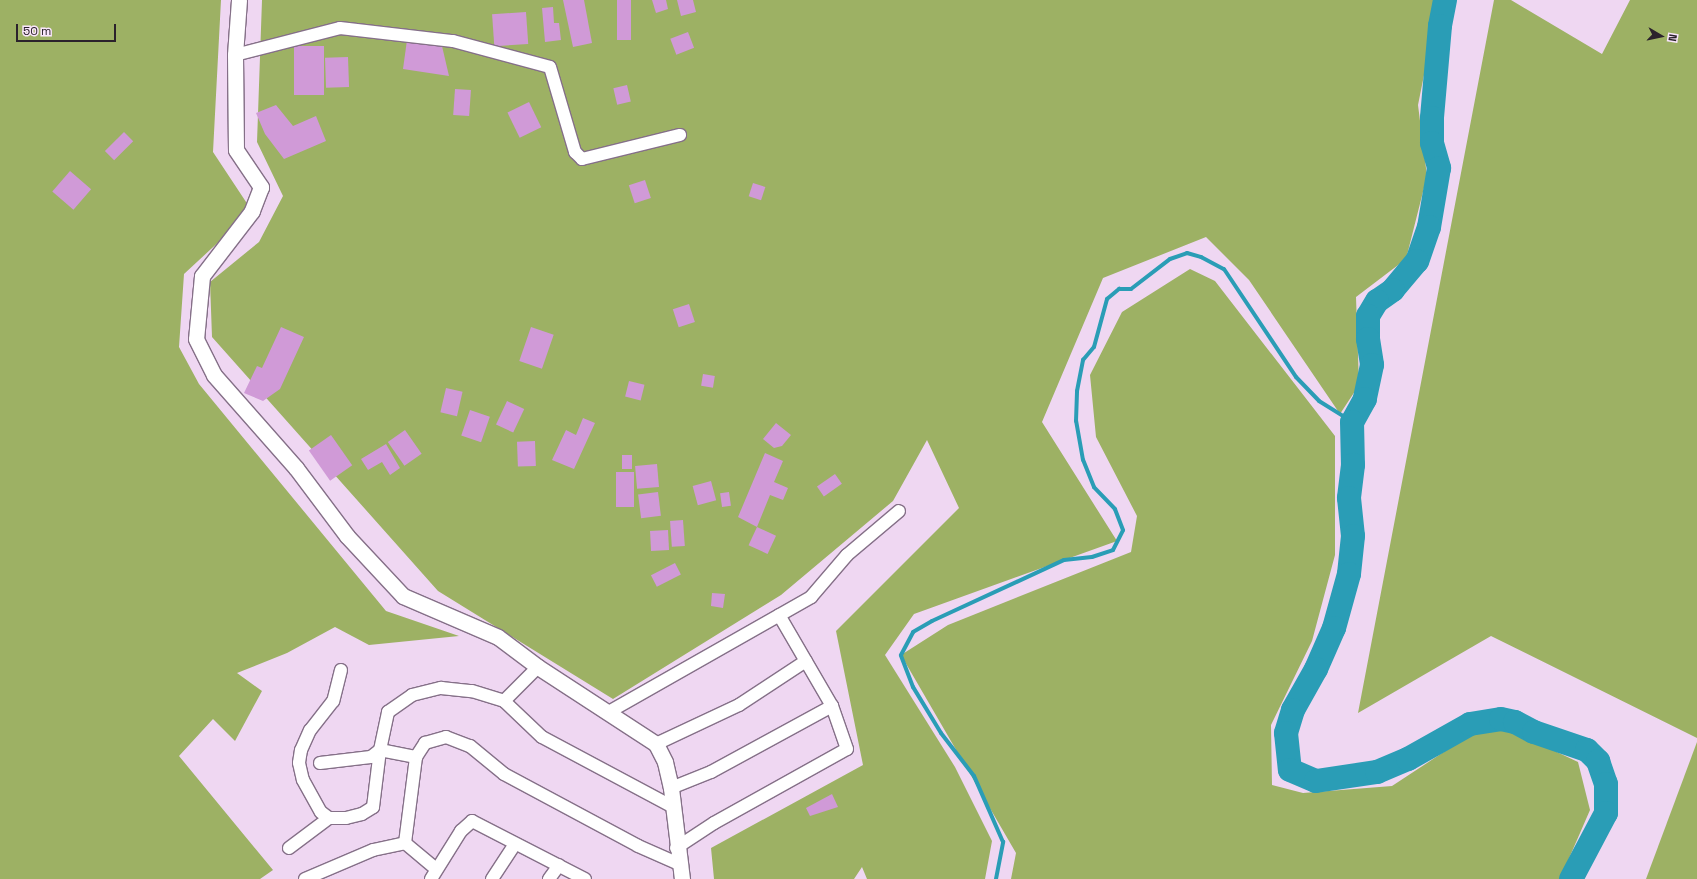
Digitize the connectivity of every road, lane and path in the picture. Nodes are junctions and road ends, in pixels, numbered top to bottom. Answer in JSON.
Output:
{"nodes":[{"id":1,"x":239,"y":0,"type":"edge"},
{"id":2,"x":235,"y":55,"type":"junction"},
{"id":3,"x":680,"y":134,"type":"dead end"},
{"id":4,"x":899,"y":511,"type":"dead end"},
{"id":5,"x":779,"y":615,"type":"junction"},
{"id":6,"x":806,"y":661,"type":"junction"},
{"id":7,"x":538,"y":667,"type":"junction"},
{"id":8,"x":341,"y":670,"type":"dead end"},
{"id":9,"x":504,"y":701,"type":"junction"},
{"id":10,"x":832,"y":706,"type":"junction"},
{"id":11,"x":607,"y":713,"type":"junction"},
{"id":12,"x":656,"y":744,"type":"junction"},
{"id":13,"x":380,"y":750,"type":"junction"},
{"id":14,"x":416,"y":757,"type":"junction"},
{"id":15,"x":320,"y":763,"type":"dead end"},
{"id":16,"x":671,"y":788,"type":"junction"},
{"id":17,"x":671,"y":806,"type":"junction"},
{"id":18,"x":329,"y":818,"type":"junction"},
{"id":19,"x":405,"y":843,"type":"junction"},
{"id":20,"x":515,"y":844,"type":"junction"},
{"id":21,"x":289,"y":848,"type":"dead end"},
{"id":22,"x":676,"y":848,"type":"junction"},
{"id":23,"x":559,"y":865,"type":"junction"},
{"id":24,"x":434,"y":874,"type":"edge"},
{"id":25,"x":679,"y":874,"type":"edge"},
{"id":26,"x":305,"y":879,"type":"edge"},
{"id":27,"x":492,"y":879,"type":"edge"},
{"id":28,"x":549,"y":879,"type":"edge"},
{"id":29,"x":585,"y":879,"type":"edge"}],
"edges":[{"from":1,"to":2,"type":"street"},
{"from":2,"to":3,"type":"street"},
{"from":2,"to":7,"type":"street"},
{"from":4,"to":5,"type":"street"},
{"from":5,"to":6,"type":"street"},
{"from":5,"to":11,"type":"street"},
{"from":6,"to":10,"type":"street"},
{"from":6,"to":12,"type":"street"},
{"from":7,"to":9,"type":"street"},
{"from":7,"to":11,"type":"street"},
{"from":8,"to":18,"type":"street"},
{"from":9,"to":13,"type":"street"},
{"from":9,"to":17,"type":"street"},
{"from":10,"to":16,"type":"street"},
{"from":10,"to":22,"type":"street"},
{"from":11,"to":12,"type":"street"},
{"from":12,"to":16,"type":"street"},
{"from":13,"to":14,"type":"street"},
{"from":13,"to":15,"type":"street"},
{"from":13,"to":18,"type":"street"},
{"from":14,"to":19,"type":"street"},
{"from":14,"to":25,"type":"street"},
{"from":16,"to":17,"type":"street"},
{"from":17,"to":22,"type":"street"},
{"from":18,"to":21,"type":"street"},
{"from":19,"to":24,"type":"street"},
{"from":19,"to":26,"type":"street"},
{"from":20,"to":23,"type":"street"},
{"from":20,"to":24,"type":"street"},
{"from":20,"to":27,"type":"street"},
{"from":22,"to":25,"type":"street"},
{"from":23,"to":28,"type":"street"},
{"from":23,"to":29,"type":"street"}]}
